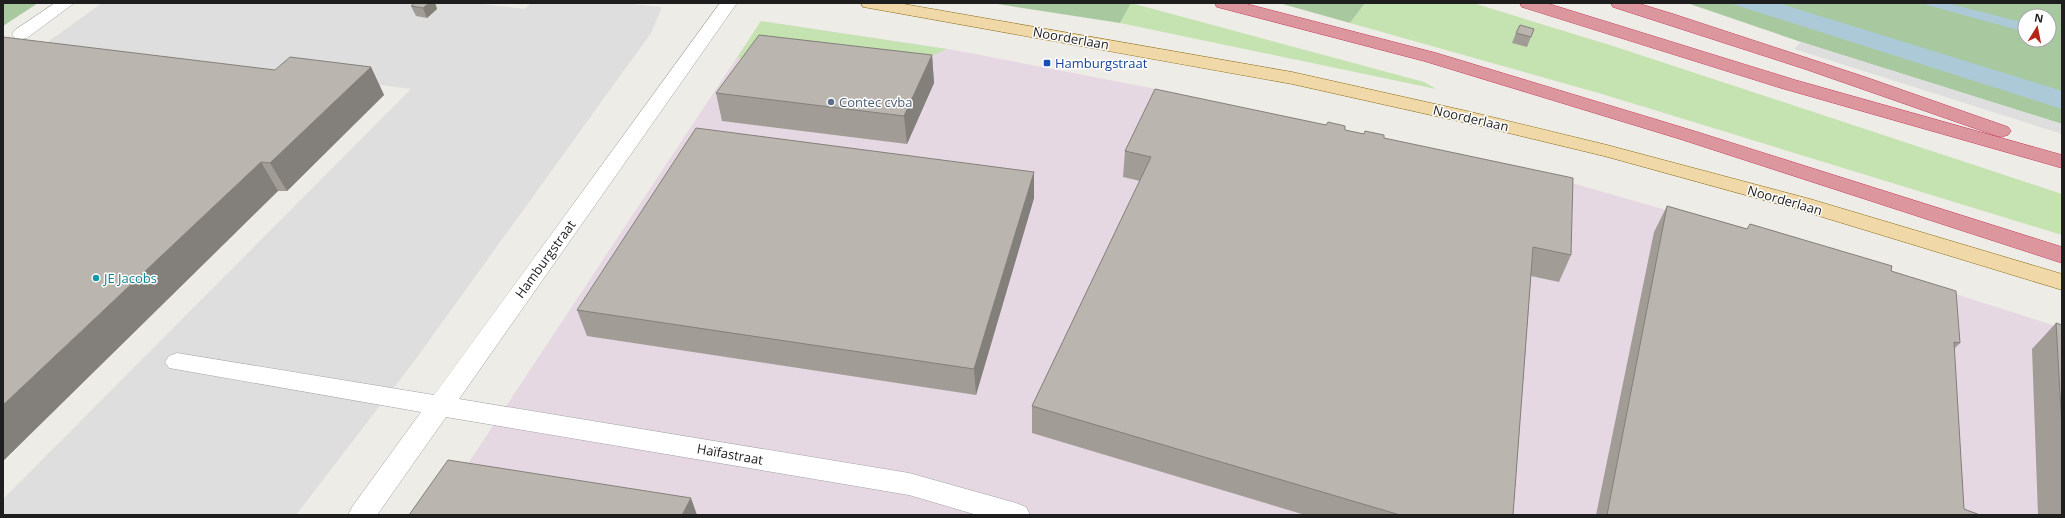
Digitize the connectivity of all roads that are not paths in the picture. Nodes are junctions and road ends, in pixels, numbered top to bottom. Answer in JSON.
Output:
{"nodes":[{"id":1,"x":66,"y":3,"type":"edge"},
{"id":2,"x":729,"y":3,"type":"edge"},
{"id":3,"x":869,"y":3,"type":"edge"},
{"id":4,"x":1224,"y":3,"type":"edge"},
{"id":5,"x":1528,"y":3,"type":"edge"},
{"id":6,"x":1620,"y":3,"type":"edge"},
{"id":7,"x":20,"y":34,"type":"dead end"},
{"id":8,"x":2062,"y":154,"type":"edge"},
{"id":9,"x":2062,"y":162,"type":"edge"},
{"id":10,"x":2062,"y":255,"type":"edge"},
{"id":11,"x":2062,"y":282,"type":"edge"},
{"id":12,"x":177,"y":362,"type":"dead end"},
{"id":13,"x":440,"y":406,"type":"junction"},
{"id":14,"x":362,"y":515,"type":"edge"},
{"id":15,"x":1016,"y":515,"type":"edge"}],
"edges":[{"from":1,"to":7,"type":"street"},
{"from":2,"to":13,"type":"street","name":"Hamburgstraat"},
{"from":3,"to":11,"type":"main road","name":"Noorderlaan"},
{"from":4,"to":10,"type":"highway"},
{"from":5,"to":9,"type":"highway"},
{"from":6,"to":8,"type":"highway"},
{"from":12,"to":13,"type":"street","name":"Haïfastraat"},
{"from":13,"to":14,"type":"street","name":"Hamburgstraat"},
{"from":13,"to":15,"type":"street","name":"Haïfastraat"}]}
